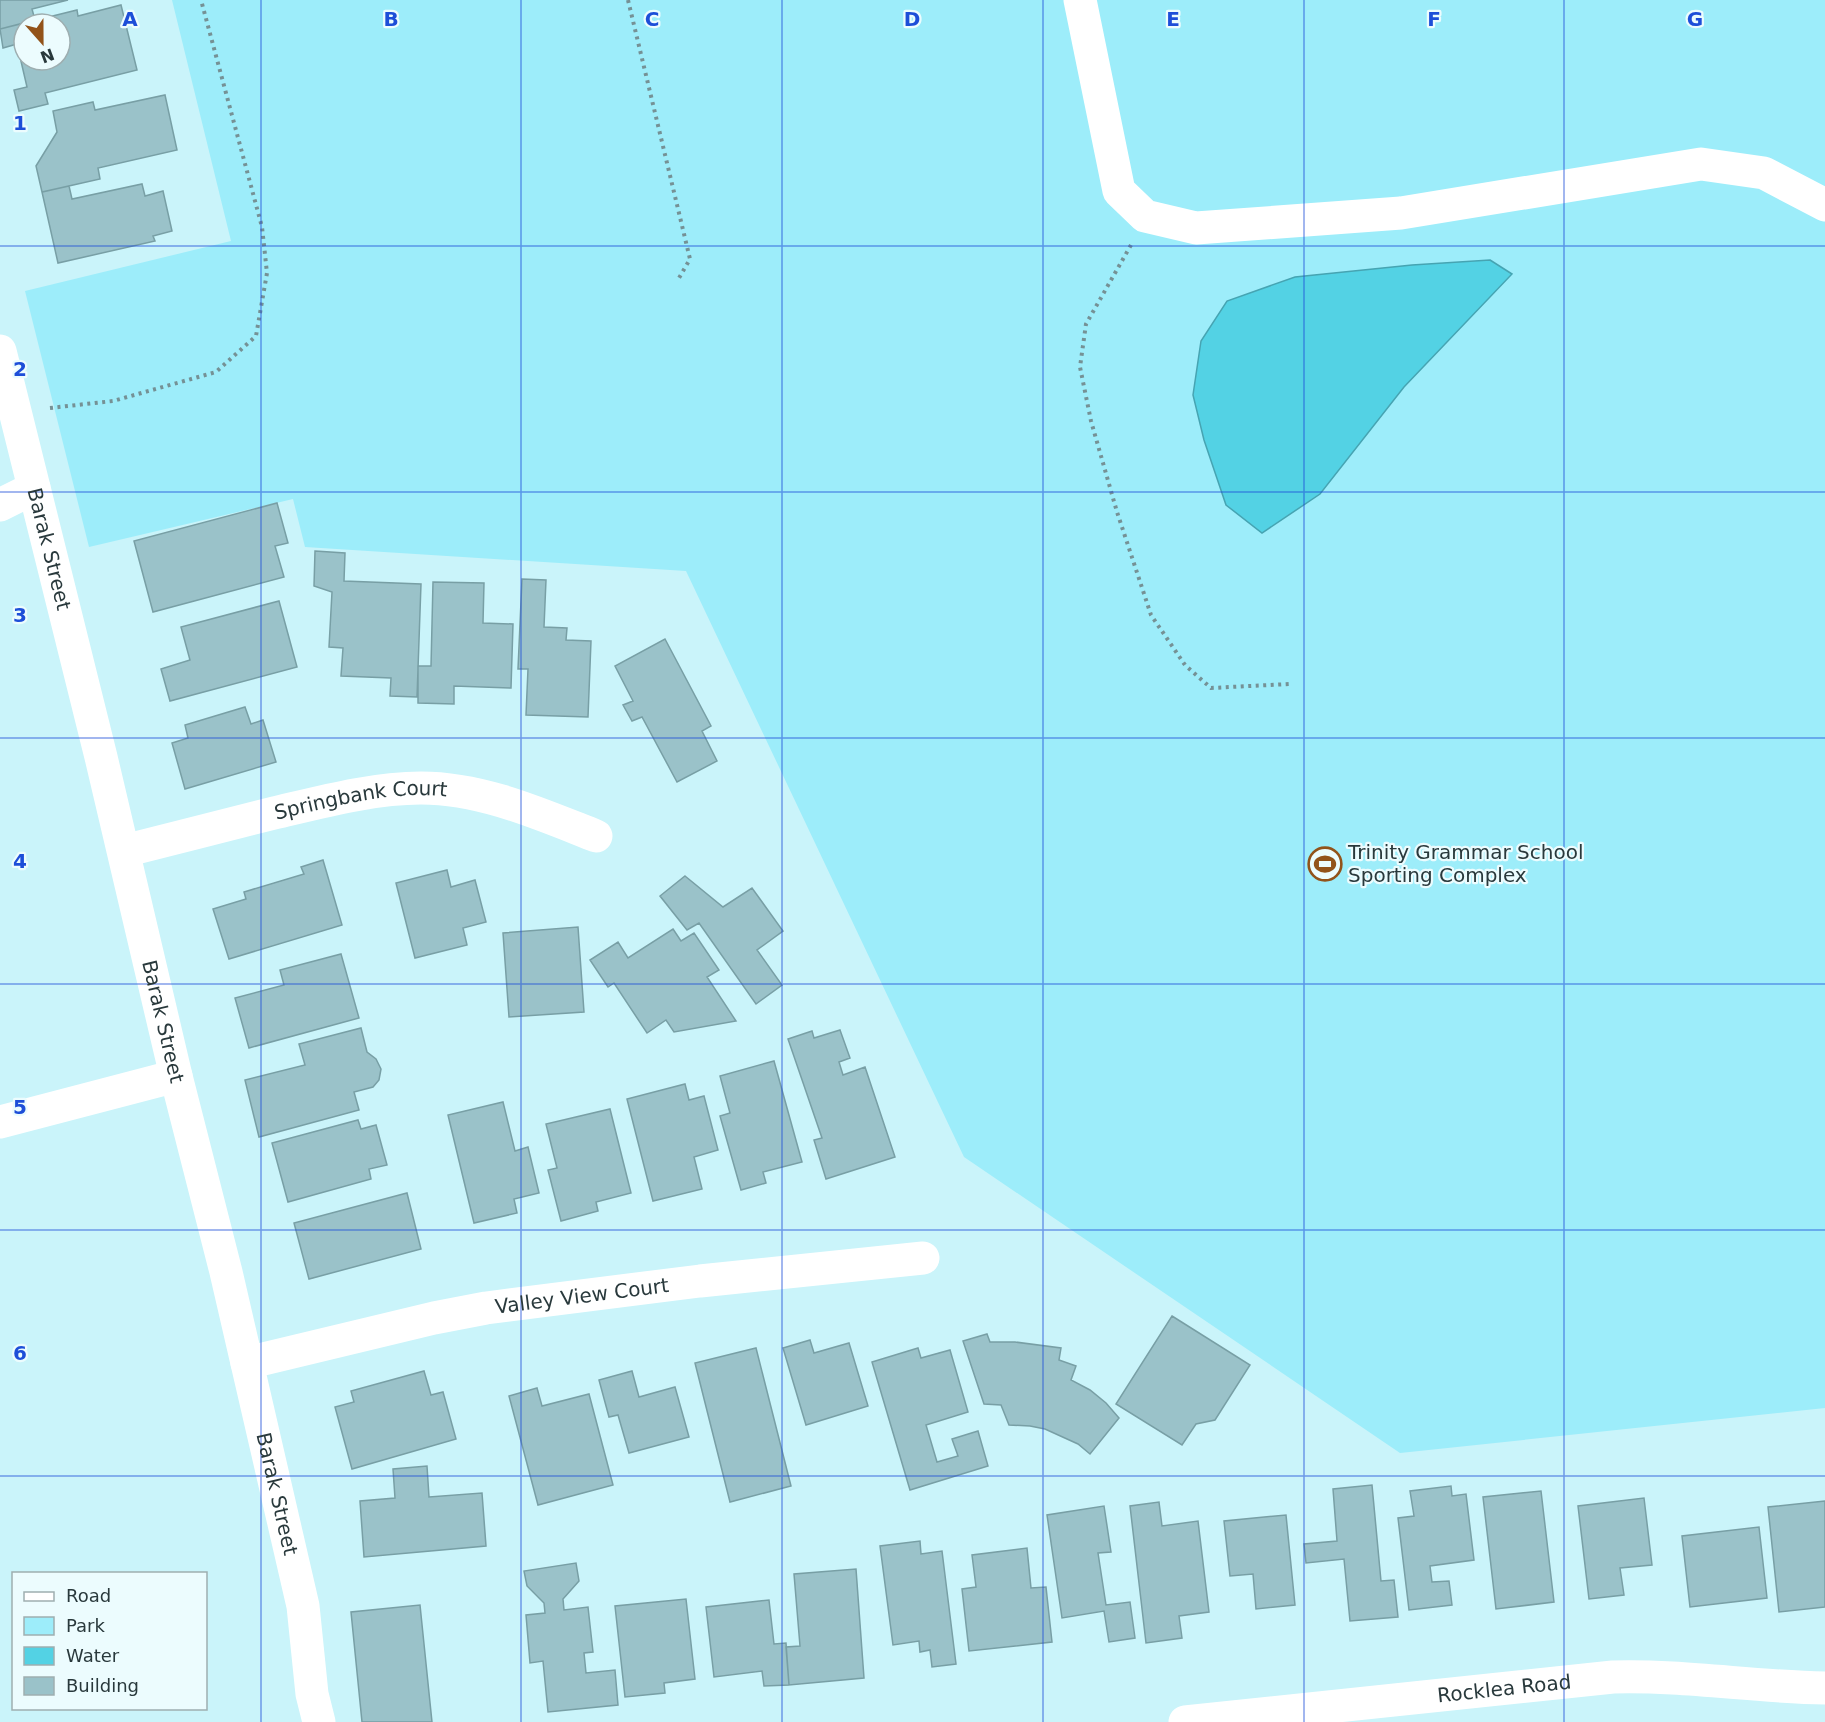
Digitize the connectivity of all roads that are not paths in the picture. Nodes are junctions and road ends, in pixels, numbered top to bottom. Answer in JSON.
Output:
{"nodes":[{"id":1,"x":1080,"y":0,"type":"edge"},
{"id":2,"x":1825,"y":206,"type":"edge"},
{"id":3,"x":0,"y":351,"type":"edge"},
{"id":4,"x":34,"y":488,"type":"junction"},
{"id":5,"x":0,"y":505,"type":"edge"},
{"id":6,"x":596,"y":836,"type":"dead end"},
{"id":7,"x":124,"y":850,"type":"junction"},
{"id":8,"x":176,"y":1076,"type":"junction"},
{"id":9,"x":0,"y":1122,"type":"edge"},
{"id":10,"x":923,"y":1258,"type":"dead end"},
{"id":11,"x":247,"y":1364,"type":"junction"},
{"id":12,"x":1825,"y":1688,"type":"edge"},
{"id":13,"x":314,"y":1713,"type":"edge"},
{"id":14,"x":1301,"y":1716,"type":"edge"},
{"id":15,"x":1185,"y":1722,"type":"edge"}],
"edges":[{"from":1,"to":2,"type":"street"},
{"from":3,"to":4,"type":"street","name":"Barak Street"},
{"from":4,"to":5,"type":"street"},
{"from":4,"to":7,"type":"street","name":"Barak Street"},
{"from":6,"to":7,"type":"street","name":"Springbank Court"},
{"from":7,"to":8,"type":"street","name":"Barak Street"},
{"from":8,"to":9,"type":"street"},
{"from":8,"to":11,"type":"street","name":"Barak Street"},
{"from":10,"to":11,"type":"street","name":"Valley View Court"},
{"from":11,"to":13,"type":"street","name":"Barak Street"},
{"from":12,"to":14,"type":"street","name":"Rocklea Road"},
{"from":14,"to":15,"type":"street","name":"Rocklea Road"}]}
